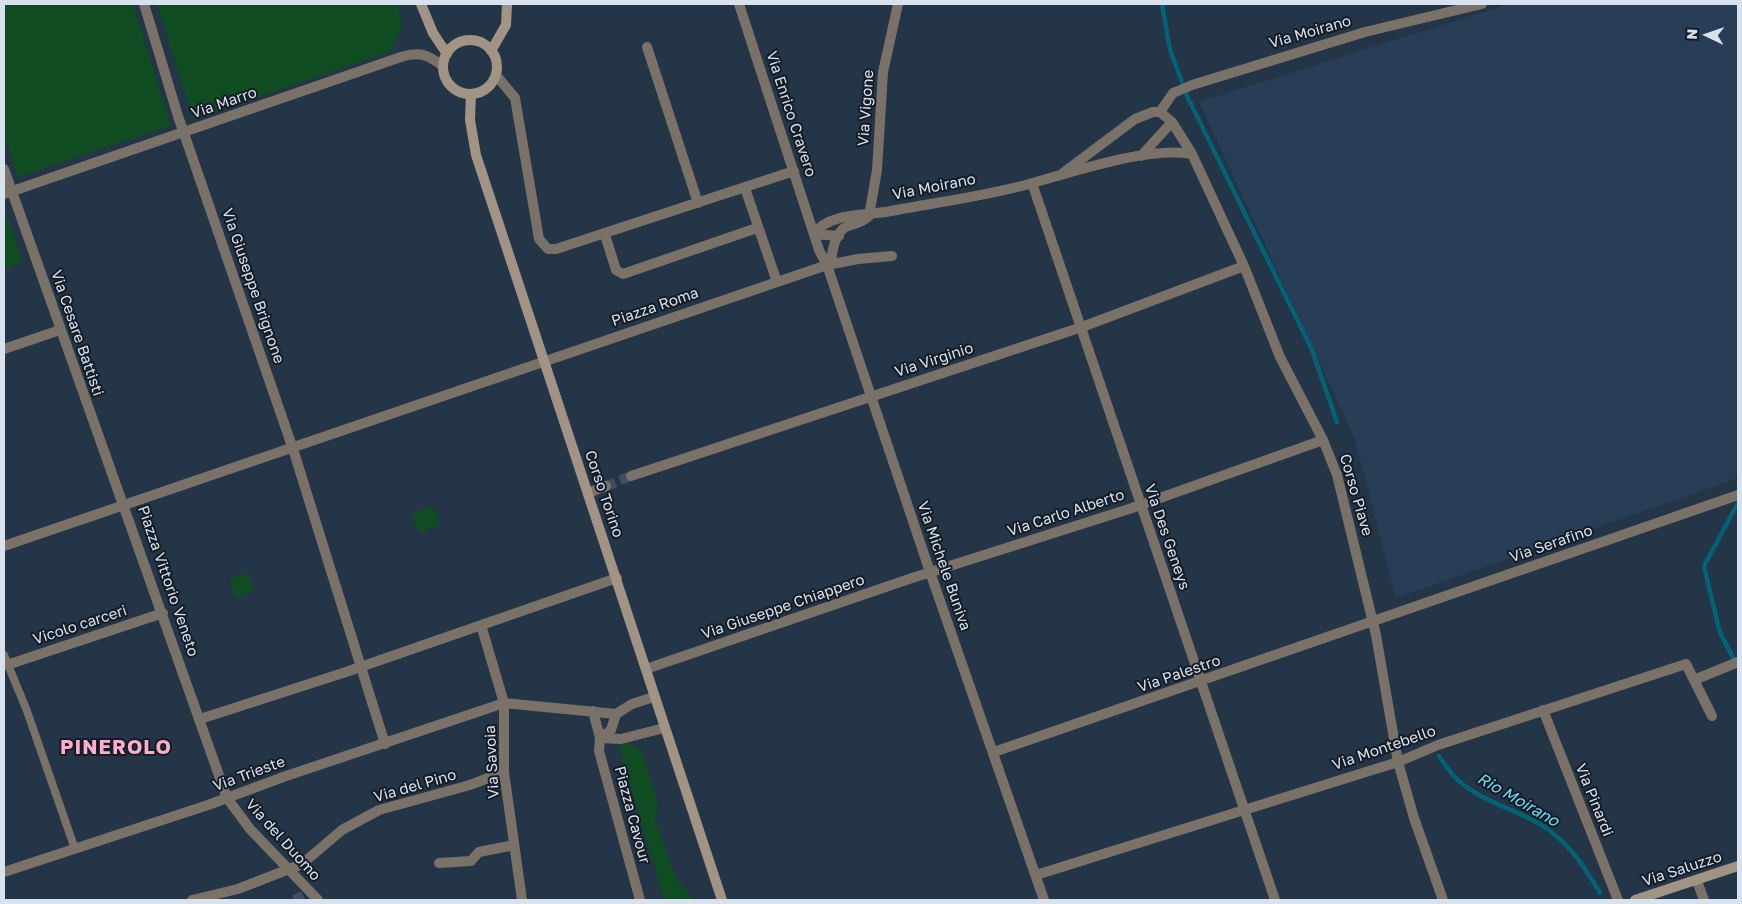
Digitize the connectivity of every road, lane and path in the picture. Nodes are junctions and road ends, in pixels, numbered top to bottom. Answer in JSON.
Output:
{"nodes":[{"id":1,"x":144,"y":4,"type":"edge"},
{"id":2,"x":421,"y":4,"type":"edge"},
{"id":3,"x":506,"y":4,"type":"edge"},
{"id":4,"x":739,"y":4,"type":"edge"},
{"id":5,"x":898,"y":4,"type":"edge"},
{"id":6,"x":1482,"y":4,"type":"edge"},
{"id":7,"x":647,"y":47,"type":"dead end"},
{"id":8,"x":491,"y":50,"type":"junction"},
{"id":9,"x":447,"y":54,"type":"junction"},
{"id":10,"x":443,"y":66,"type":"junction"},
{"id":11,"x":496,"y":75,"type":"junction"},
{"id":12,"x":471,"y":94,"type":"junction"},
{"id":13,"x":1160,"y":112,"type":"junction"},
{"id":14,"x":1172,"y":122,"type":"junction"},
{"id":15,"x":185,"y":132,"type":"junction"},
{"id":16,"x":1192,"y":154,"type":"junction"},
{"id":17,"x":1141,"y":156,"type":"junction"},
{"id":18,"x":4,"y":169,"type":"edge"},
{"id":19,"x":794,"y":171,"type":"junction"},
{"id":20,"x":1063,"y":173,"type":"junction"},
{"id":21,"x":1032,"y":183,"type":"junction"},
{"id":22,"x":745,"y":188,"type":"junction"},
{"id":23,"x":8,"y":193,"type":"edge"},
{"id":24,"x":698,"y":203,"type":"junction"},
{"id":25,"x":869,"y":216,"type":"junction"},
{"id":26,"x":757,"y":228,"type":"junction"},
{"id":27,"x":605,"y":234,"type":"junction"},
{"id":28,"x":814,"y":234,"type":"junction"},
{"id":29,"x":839,"y":236,"type":"junction"},
{"id":30,"x":892,"y":256,"type":"dead end"},
{"id":31,"x":827,"y":265,"type":"junction"},
{"id":32,"x":1244,"y":266,"type":"junction"},
{"id":33,"x":777,"y":282,"type":"junction"},
{"id":34,"x":1082,"y":327,"type":"junction"},
{"id":35,"x":60,"y":330,"type":"junction"},
{"id":36,"x":4,"y":349,"type":"edge"},
{"id":37,"x":544,"y":360,"type":"junction"},
{"id":38,"x":872,"y":397,"type":"junction"},
{"id":39,"x":1323,"y":440,"type":"junction"},
{"id":40,"x":293,"y":449,"type":"junction"},
{"id":41,"x":631,"y":476,"type":"tunnel mouth"},
{"id":42,"x":606,"y":486,"type":"tunnel mouth"},
{"id":43,"x":588,"y":493,"type":"junction"},
{"id":44,"x":1738,"y":495,"type":"edge"},
{"id":45,"x":1140,"y":505,"type":"junction"},
{"id":46,"x":124,"y":506,"type":"junction"},
{"id":47,"x":4,"y":546,"type":"edge"},
{"id":48,"x":930,"y":572,"type":"junction"},
{"id":49,"x":617,"y":578,"type":"junction"},
{"id":50,"x":163,"y":613,"type":"junction"},
{"id":51,"x":1373,"y":622,"type":"junction"},
{"id":52,"x":481,"y":625,"type":"junction"},
{"id":53,"x":6,"y":660,"type":"edge"},
{"id":54,"x":1738,"y":662,"type":"edge"},
{"id":55,"x":361,"y":666,"type":"junction"},
{"id":56,"x":646,"y":669,"type":"junction"},
{"id":57,"x":1694,"y":680,"type":"junction"},
{"id":58,"x":1200,"y":682,"type":"junction"},
{"id":59,"x":654,"y":697,"type":"junction"},
{"id":60,"x":504,"y":702,"type":"junction"},
{"id":61,"x":1543,"y":710,"type":"junction"},
{"id":62,"x":593,"y":711,"type":"junction"},
{"id":63,"x":616,"y":714,"type":"junction"},
{"id":64,"x":1712,"y":716,"type":"dead end"},
{"id":65,"x":200,"y":718,"type":"junction"},
{"id":66,"x":664,"y":728,"type":"junction"},
{"id":67,"x":600,"y":738,"type":"junction"},
{"id":68,"x":384,"y":744,"type":"junction"},
{"id":69,"x":994,"y":752,"type":"junction"},
{"id":70,"x":1398,"y":762,"type":"junction"},
{"id":71,"x":504,"y":772,"type":"junction"},
{"id":72,"x":227,"y":798,"type":"junction"},
{"id":73,"x":1244,"y":809,"type":"junction"},
{"id":74,"x":514,"y":846,"type":"junction"},
{"id":75,"x":75,"y":849,"type":"junction"},
{"id":76,"x":439,"y":863,"type":"dead end"},
{"id":77,"x":1738,"y":866,"type":"edge"},
{"id":78,"x":289,"y":870,"type":"junction"},
{"id":79,"x":4,"y":872,"type":"edge"},
{"id":80,"x":1036,"y":876,"type":"junction"},
{"id":81,"x":1697,"y":881,"type":"junction"},
{"id":82,"x":311,"y":896,"type":"edge"},
{"id":83,"x":192,"y":900,"type":"edge"},
{"id":84,"x":522,"y":900,"type":"edge"},
{"id":85,"x":640,"y":900,"type":"edge"},
{"id":86,"x":722,"y":900,"type":"edge"},
{"id":87,"x":1044,"y":900,"type":"edge"},
{"id":88,"x":1275,"y":900,"type":"edge"},
{"id":89,"x":1443,"y":900,"type":"edge"},
{"id":90,"x":1618,"y":900,"type":"edge"},
{"id":91,"x":1635,"y":900,"type":"edge"},
{"id":92,"x":1704,"y":900,"type":"edge"}],
"edges":[{"from":1,"to":15,"type":"street","name":"Via Giuseppe Brignone"},
{"from":2,"to":9,"type":"main road"},
{"from":3,"to":8,"type":"main road"},
{"from":4,"to":19,"type":"street","name":"Via Enrico Cravero"},
{"from":5,"to":25,"type":"street","name":"Via Vigone"},
{"from":6,"to":13,"type":"street","name":"Via Moirano"},
{"from":7,"to":24,"type":"street"},
{"from":8,"to":9,"type":"main road"},
{"from":8,"to":11,"type":"main road"},
{"from":9,"to":10,"type":"main road"},
{"from":10,"to":12,"type":"main road"},
{"from":10,"to":15,"type":"street","name":"Via Marro"},
{"from":11,"to":12,"type":"main road"},
{"from":11,"to":27,"type":"street"},
{"from":12,"to":37,"type":"main road","name":"Corso Torino"},
{"from":13,"to":14,"type":"street"},
{"from":13,"to":20,"type":"street","name":"Via Moirano"},
{"from":14,"to":16,"type":"street","name":"Corso Piave"},
{"from":14,"to":17,"type":"street"},
{"from":15,"to":23,"type":"street","name":"Via Marro"},
{"from":15,"to":40,"type":"street","name":"Via Giuseppe Brignone"},
{"from":16,"to":17,"type":"street","name":"Via Moirano"},
{"from":16,"to":32,"type":"street","name":"Corso Piave"},
{"from":17,"to":20,"type":"street","name":"Via Moirano"},
{"from":18,"to":23,"type":"street","name":"Via Cesare Battisti"},
{"from":19,"to":22,"type":"street"},
{"from":19,"to":28,"type":"street","name":"Via Enrico Cravero"},
{"from":20,"to":21,"type":"street","name":"Via Moirano"},
{"from":21,"to":25,"type":"street","name":"Via Moirano"},
{"from":21,"to":34,"type":"street","name":"Via Des Geneys"},
{"from":22,"to":24,"type":"street"},
{"from":22,"to":26,"type":"street"},
{"from":23,"to":35,"type":"street","name":"Via Cesare Battisti"},
{"from":24,"to":27,"type":"street"},
{"from":25,"to":28,"type":"street","name":"Via Moirano"},
{"from":25,"to":29,"type":"street","name":"Via Moirano"},
{"from":26,"to":27,"type":"street"},
{"from":26,"to":33,"type":"street"},
{"from":28,"to":29,"type":"street"},
{"from":28,"to":31,"type":"street","name":"Via Michele Buniva"},
{"from":29,"to":31,"type":"street"},
{"from":30,"to":31,"type":"street"},
{"from":31,"to":33,"type":"street","name":"Piazza Roma"},
{"from":31,"to":38,"type":"street","name":"Via Michele Buniva"},
{"from":32,"to":34,"type":"street","name":"Via Virginio"},
{"from":32,"to":39,"type":"street","name":"Corso Piave"},
{"from":33,"to":37,"type":"street","name":"Piazza Roma"},
{"from":34,"to":38,"type":"street","name":"Via Virginio"},
{"from":34,"to":45,"type":"street","name":"Via Des Geneys"},
{"from":35,"to":36,"type":"street"},
{"from":35,"to":46,"type":"street","name":"Via Cesare Battisti"},
{"from":37,"to":40,"type":"street","name":"Piazza Vittorio Veneto"},
{"from":37,"to":43,"type":"main road","name":"Corso Torino"},
{"from":38,"to":41,"type":"street","name":"Via Virginio"},
{"from":38,"to":48,"type":"street","name":"Via Michele Buniva"},
{"from":39,"to":45,"type":"street","name":"Via Carlo Alberto"},
{"from":39,"to":51,"type":"street","name":"Corso Piave"},
{"from":40,"to":46,"type":"street","name":"Piazza Vittorio Veneto"},
{"from":40,"to":55,"type":"street"},
{"from":42,"to":43,"type":"street"},
{"from":43,"to":49,"type":"main road","name":"Corso Torino"},
{"from":44,"to":51,"type":"street","name":"Via Serafino"},
{"from":45,"to":48,"type":"street","name":"Via Carlo Alberto"},
{"from":45,"to":58,"type":"street","name":"Via Des Geneys"},
{"from":46,"to":47,"type":"street"},
{"from":46,"to":50,"type":"street","name":"Piazza Vittorio Veneto"},
{"from":48,"to":56,"type":"street","name":"Via Giuseppe Chiappero"},
{"from":48,"to":69,"type":"street","name":"Via Michele Buniva"},
{"from":49,"to":52,"type":"street"},
{"from":49,"to":56,"type":"main road","name":"Corso Torino"},
{"from":50,"to":53,"type":"street","name":"Vicolo carceri"},
{"from":50,"to":65,"type":"street","name":"Piazza Vittorio Veneto"},
{"from":51,"to":58,"type":"street","name":"Via Palestro"},
{"from":51,"to":70,"type":"street","name":"Corso Piave"},
{"from":52,"to":55,"type":"street"},
{"from":52,"to":60,"type":"street","name":"Via Savoia"},
{"from":53,"to":75,"type":"lane"},
{"from":54,"to":57,"type":"street"},
{"from":55,"to":65,"type":"street"},
{"from":55,"to":68,"type":"street"},
{"from":56,"to":59,"type":"main road","name":"Corso Torino"},
{"from":57,"to":61,"type":"street","name":"Via Montebello"},
{"from":57,"to":64,"type":"street","name":"Via Montebello"},
{"from":58,"to":69,"type":"street","name":"Via Palestro"},
{"from":58,"to":73,"type":"street","name":"Via Des Geneys"},
{"from":59,"to":63,"type":"street"},
{"from":59,"to":66,"type":"main road","name":"Corso Torino"},
{"from":60,"to":62,"type":"street"},
{"from":60,"to":68,"type":"street","name":"Via Trieste"},
{"from":60,"to":71,"type":"street","name":"Via Savoia"},
{"from":61,"to":70,"type":"street","name":"Via Montebello"},
{"from":61,"to":90,"type":"street","name":"Via Pinardi"},
{"from":62,"to":63,"type":"street"},
{"from":62,"to":67,"type":"street","name":"Piazza Cavour"},
{"from":63,"to":67,"type":"street"},
{"from":65,"to":72,"type":"street","name":"Piazza Vittorio Veneto"},
{"from":66,"to":67,"type":"street"},
{"from":66,"to":86,"type":"main road","name":"Corso Torino"},
{"from":67,"to":85,"type":"street","name":"Piazza Cavour"},
{"from":68,"to":72,"type":"street","name":"Via Trieste"},
{"from":69,"to":80,"type":"street","name":"Via Michele Buniva"},
{"from":70,"to":73,"type":"street","name":"Via Montebello"},
{"from":70,"to":89,"type":"street","name":"Corso Piave"},
{"from":71,"to":74,"type":"street","name":"Via Savoia"},
{"from":71,"to":78,"type":"street","name":"Via del Pino"},
{"from":72,"to":75,"type":"street","name":"Via Trieste"},
{"from":72,"to":78,"type":"street","name":"Via del Duomo"},
{"from":73,"to":80,"type":"street","name":"Via Montebello"},
{"from":73,"to":88,"type":"street","name":"Via Des Geneys"},
{"from":74,"to":76,"type":"street"},
{"from":74,"to":84,"type":"street","name":"Via Savoia"},
{"from":75,"to":79,"type":"street","name":"Via Trieste"},
{"from":77,"to":81,"type":"main road","name":"Via Saluzzo"},
{"from":78,"to":82,"type":"street","name":"Via del Duomo"},
{"from":78,"to":83,"type":"street","name":"Via del Pino"},
{"from":80,"to":87,"type":"street","name":"Via Michele Buniva"},
{"from":81,"to":91,"type":"main road","name":"Via Saluzzo"},
{"from":81,"to":92,"type":"street"}]}
